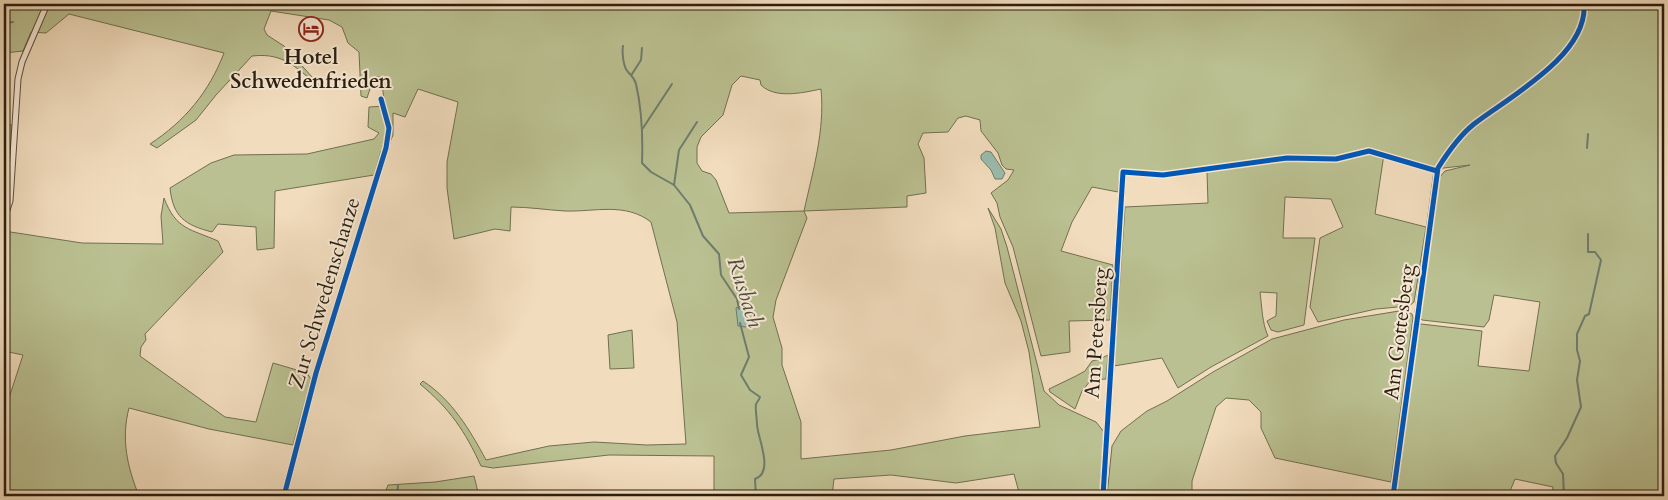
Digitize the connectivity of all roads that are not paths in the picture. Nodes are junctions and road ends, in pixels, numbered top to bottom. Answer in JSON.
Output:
{"nodes":[{"id":1,"x":46,"y":4,"type":"edge"},
{"id":2,"x":381,"y":99,"type":"dead end"},
{"id":3,"x":1437,"y":171,"type":"dead end"},
{"id":4,"x":1123,"y":172,"type":"dead end"},
{"id":5,"x":4,"y":219,"type":"edge"},
{"id":6,"x":284,"y":496,"type":"edge"},
{"id":7,"x":1104,"y":496,"type":"edge"},
{"id":8,"x":1392,"y":496,"type":"edge"}],
"edges":[{"from":1,"to":5,"type":"street"},
{"from":2,"to":6,"type":"street","name":"Zur Schwedenschanze"},
{"from":3,"to":8,"type":"street","name":"Am Gottesberg"},
{"from":4,"to":7,"type":"street","name":"Am Petersberg"}]}
